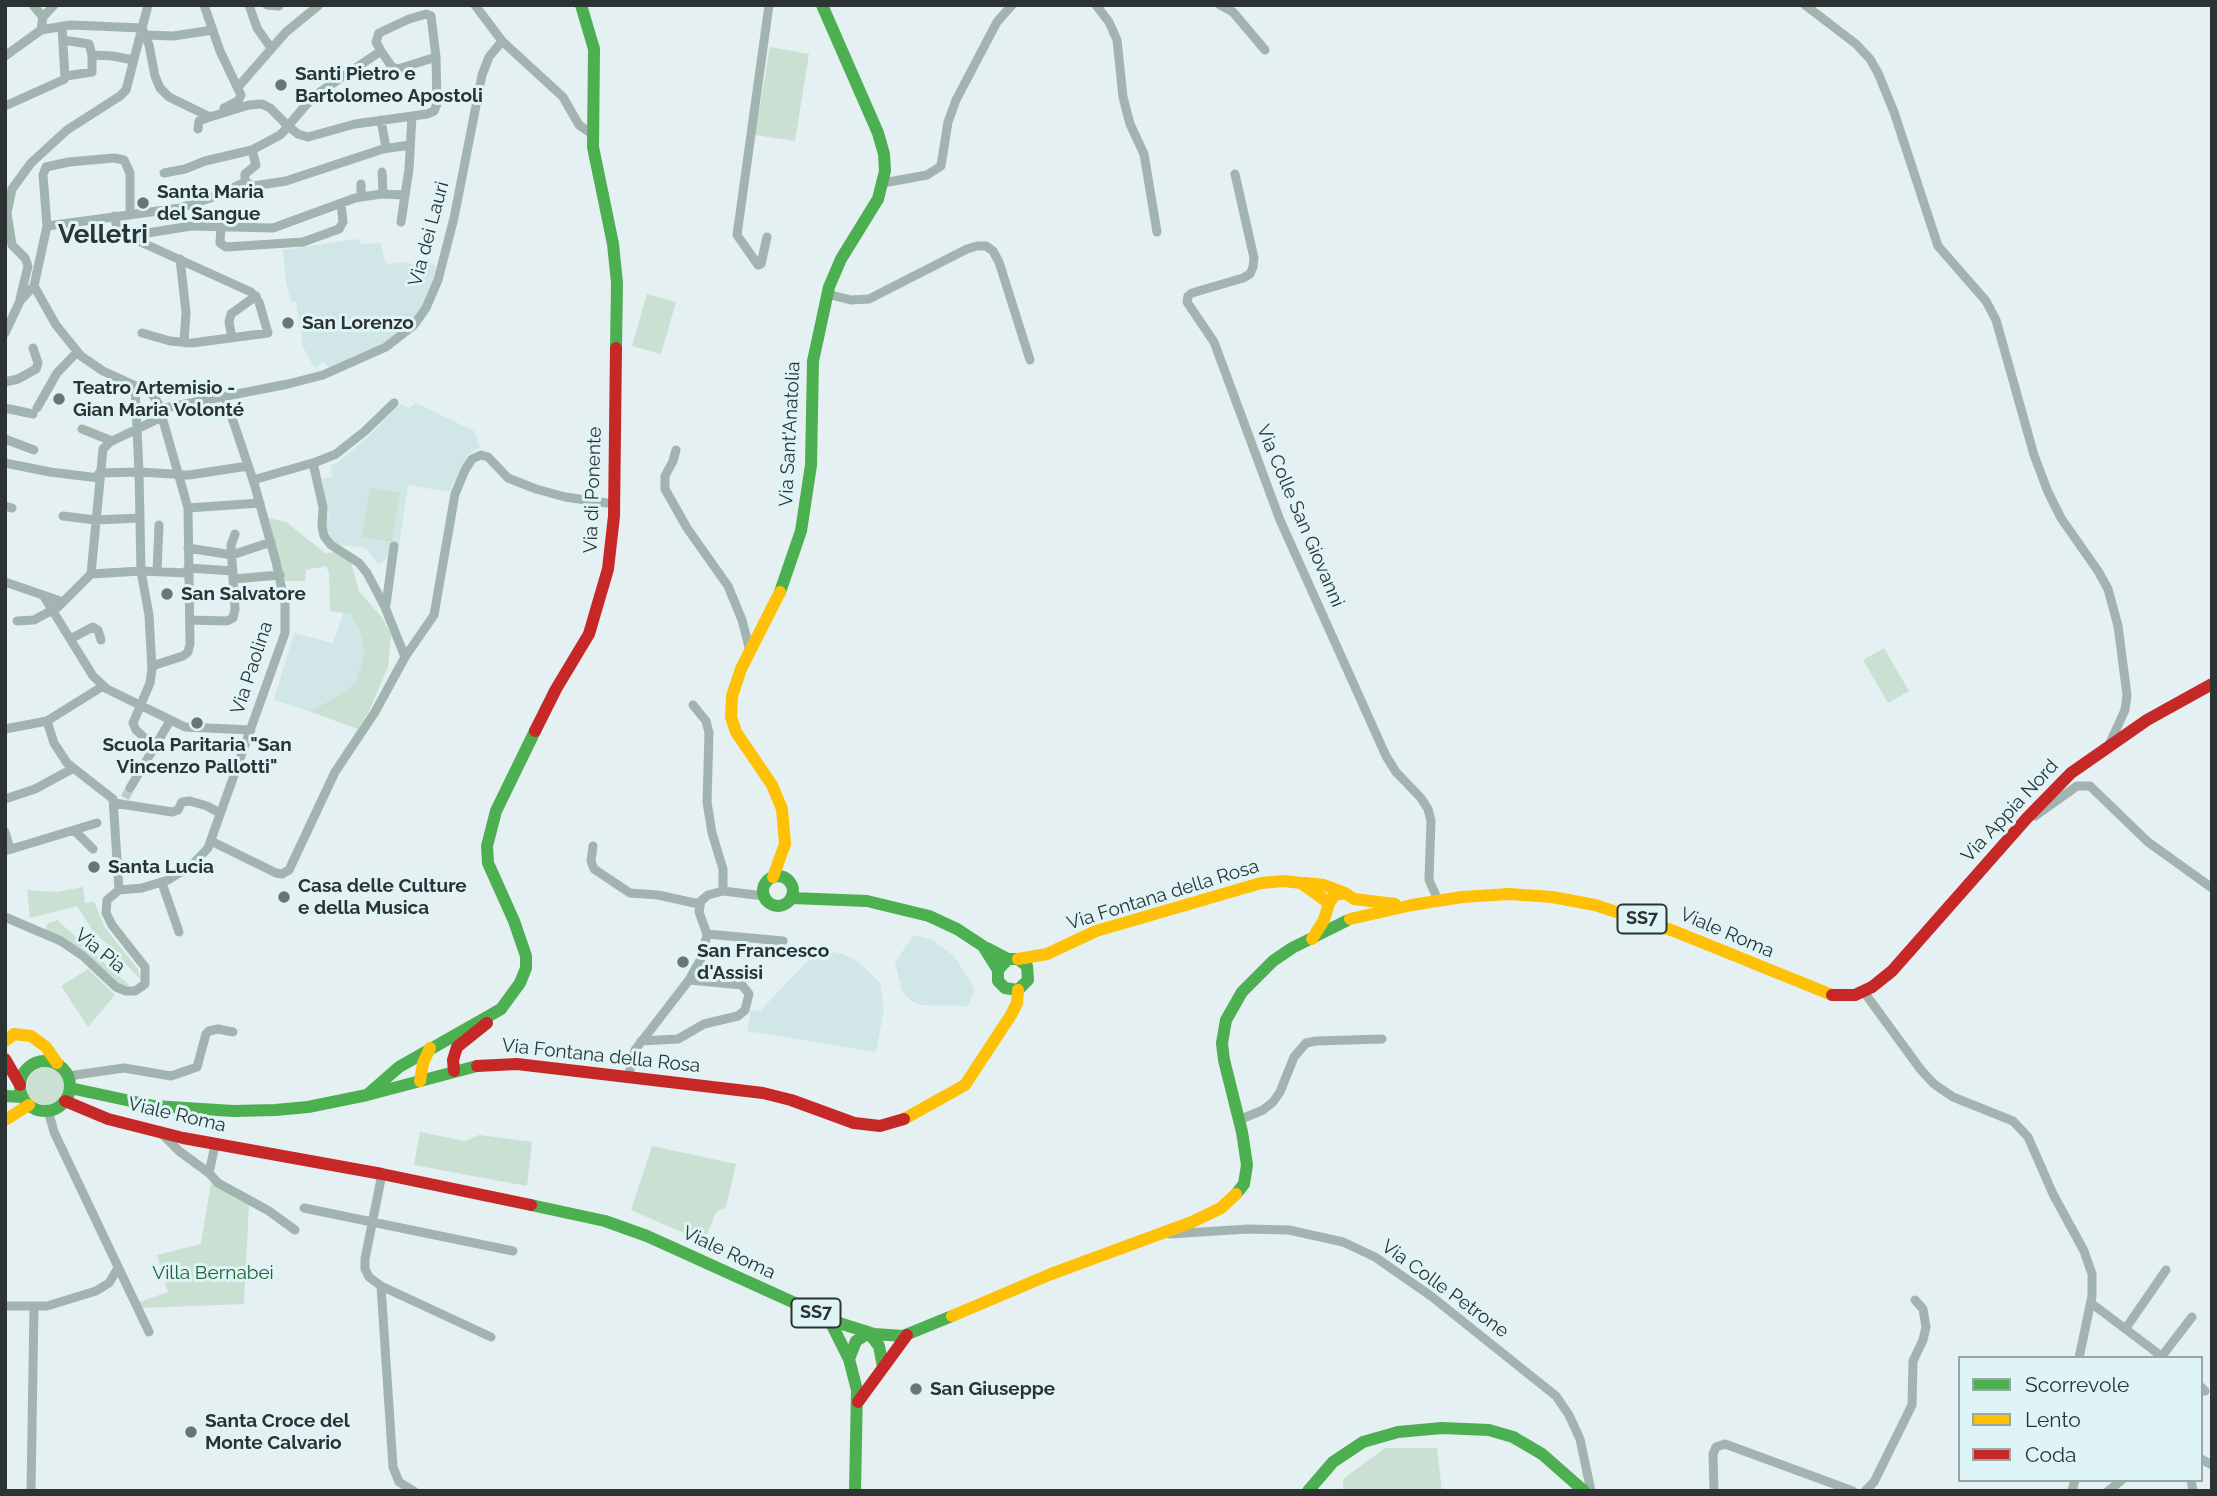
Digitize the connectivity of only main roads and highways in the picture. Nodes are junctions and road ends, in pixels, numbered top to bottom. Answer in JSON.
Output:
{"nodes":[{"id":1,"x":581,"y":5,"type":"edge"},
{"id":2,"x":822,"y":5,"type":"edge"},
{"id":3,"x":2212,"y":684,"type":"edge"},
{"id":4,"x":785,"y":844,"type":"junction"},
{"id":5,"x":773,"y":877,"type":"junction"},
{"id":6,"x":1301,"y":883,"type":"junction"},
{"id":7,"x":791,"y":888,"type":"junction"},
{"id":8,"x":1349,"y":896,"type":"junction"},
{"id":9,"x":1328,"y":905,"type":"junction"},
{"id":10,"x":1412,"y":905,"type":"junction"},
{"id":11,"x":1348,"y":920,"type":"junction"},
{"id":12,"x":1311,"y":940,"type":"junction"},
{"id":13,"x":983,"y":946,"type":"junction"},
{"id":14,"x":1046,"y":954,"type":"junction"},
{"id":15,"x":1013,"y":959,"type":"junction"},
{"id":16,"x":998,"y":970,"type":"junction"},
{"id":17,"x":1028,"y":980,"type":"junction"},
{"id":18,"x":1012,"y":989,"type":"junction"},
{"id":19,"x":1862,"y":993,"type":"joint"},
{"id":20,"x":491,"y":1016,"type":"junction"},
{"id":21,"x":7,"y":1034,"type":"edge"},
{"id":22,"x":430,"y":1048,"type":"junction"},
{"id":23,"x":5,"y":1059,"type":"edge"},
{"id":24,"x":57,"y":1063,"type":"junction"},
{"id":25,"x":454,"y":1071,"type":"junction"},
{"id":26,"x":420,"y":1081,"type":"junction"},
{"id":27,"x":68,"y":1089,"type":"junction"},
{"id":28,"x":367,"y":1095,"type":"junction"},
{"id":29,"x":5,"y":1096,"type":"edge"},
{"id":30,"x":24,"y":1096,"type":"junction"},
{"id":31,"x":5,"y":1120,"type":"edge"},
{"id":32,"x":829,"y":1319,"type":"junction"},
{"id":33,"x":869,"y":1333,"type":"junction"},
{"id":34,"x":907,"y":1335,"type":"junction"},
{"id":35,"x":849,"y":1359,"type":"junction"},
{"id":36,"x":883,"y":1367,"type":"junction"},
{"id":37,"x":858,"y":1402,"type":"junction"},
{"id":38,"x":855,"y":1491,"type":"edge"},
{"id":39,"x":1308,"y":1491,"type":"edge"},
{"id":40,"x":1584,"y":1491,"type":"edge"}],
"edges":[{"from":1,"to":20,"type":"main road","name":"Via di Ponente"},
{"from":2,"to":4,"type":"main road","name":"Via Sant'Anatolia"},
{"from":3,"to":19,"type":"main road","name":"Via Appia Nord"},
{"from":4,"to":5,"type":"main road","name":"Via Sant'Anatolia"},
{"from":4,"to":7,"type":"main road"},
{"from":5,"to":7,"type":"main road"},
{"from":5,"to":7,"type":"main road","name":"Via Sant'Anatolia"},
{"from":6,"to":8,"type":"main road","name":"Via Fontana della Rosa"},
{"from":6,"to":9,"type":"main road"},
{"from":6,"to":14,"type":"main road","name":"Via Fontana della Rosa"},
{"from":7,"to":13,"type":"main road"},
{"from":8,"to":9,"type":"main road"},
{"from":8,"to":10,"type":"main road","name":"Viale Roma","number":"SS7"},
{"from":8,"to":11,"type":"main road"},
{"from":9,"to":11,"type":"main road"},
{"from":9,"to":12,"type":"main road"},
{"from":10,"to":11,"type":"main road","name":"Viale Roma"},
{"from":10,"to":19,"type":"main road","name":"Viale Roma","number":"SS7"},
{"from":11,"to":12,"type":"main road","name":"Viale Roma"},
{"from":12,"to":34,"type":"main road","name":"Viale Roma","number":"SS7"},
{"from":13,"to":15,"type":"main road"},
{"from":13,"to":16,"type":"main road"},
{"from":14,"to":15,"type":"main road","name":"Via Fontana della Rosa"},
{"from":14,"to":17,"type":"main road"},
{"from":15,"to":16,"type":"main road"},
{"from":15,"to":17,"type":"main road"},
{"from":16,"to":18,"type":"main road"},
{"from":17,"to":18,"type":"main road"},
{"from":18,"to":25,"type":"main road","name":"Via Fontana della Rosa"},
{"from":20,"to":22,"type":"main road","name":"Via di Ponente"},
{"from":20,"to":25,"type":"main road","name":"Via di Ponente"},
{"from":21,"to":24,"type":"main road"},
{"from":22,"to":26,"type":"main road"},
{"from":22,"to":28,"type":"main road","name":"Via di Ponente"},
{"from":23,"to":30,"type":"main road"},
{"from":24,"to":27,"type":"main road"},
{"from":24,"to":30,"type":"main road"},
{"from":25,"to":26,"type":"main road","name":"Via Fontana della Rosa"},
{"from":26,"to":28,"type":"main road","name":"Via Fontana della Rosa"},
{"from":27,"to":28,"type":"main road","name":"Via Fontana della Rosa"},
{"from":27,"to":30,"type":"main road"},
{"from":27,"to":32,"type":"main road","name":"Viale Roma","number":"SS7"},
{"from":29,"to":30,"type":"main road"},
{"from":30,"to":31,"type":"main road"},
{"from":32,"to":33,"type":"main road","name":"Viale Roma","number":"SS7"},
{"from":32,"to":35,"type":"main road"},
{"from":33,"to":34,"type":"main road","name":"Viale Roma","number":"SS7"},
{"from":33,"to":35,"type":"main road"},
{"from":33,"to":36,"type":"main road"},
{"from":34,"to":36,"type":"main road"},
{"from":35,"to":37,"type":"main road"},
{"from":36,"to":37,"type":"main road"},
{"from":37,"to":38,"type":"main road"},
{"from":39,"to":40,"type":"main road"}]}
